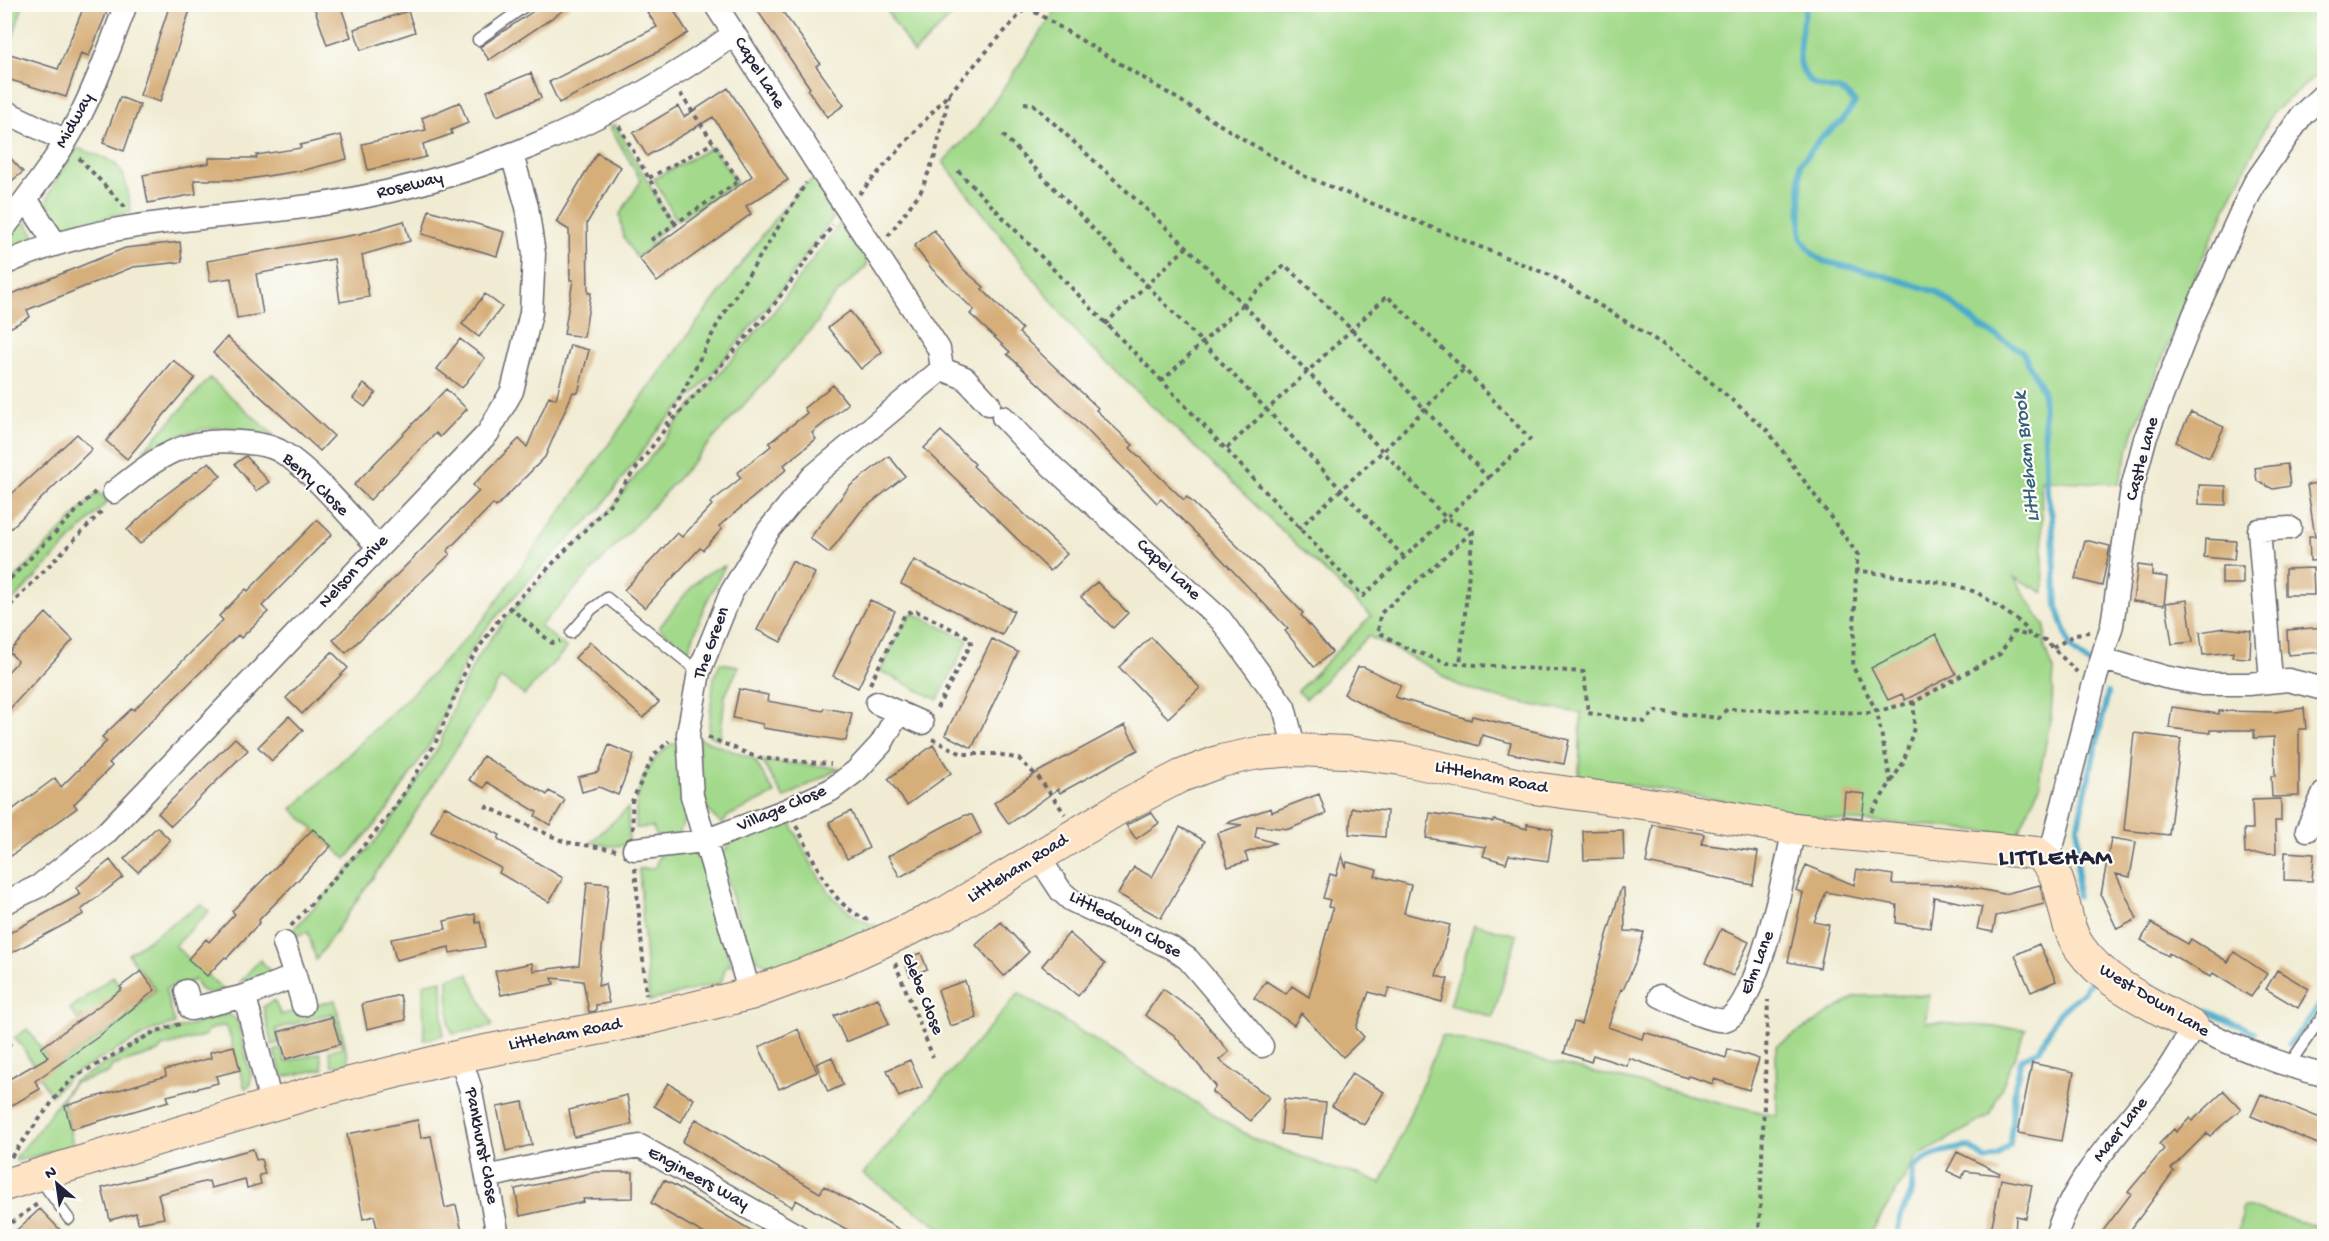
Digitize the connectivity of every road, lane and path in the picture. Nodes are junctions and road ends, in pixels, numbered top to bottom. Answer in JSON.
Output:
{"nodes":[{"id":1,"x":126,"y":4,"type":"edge"},
{"id":2,"x":528,"y":4,"type":"edge"},
{"id":3,"x":715,"y":4,"type":"edge"},
{"id":4,"x":1028,"y":6,"type":"edge"},
{"id":5,"x":734,"y":34,"type":"junction"},
{"id":6,"x":478,"y":40,"type":"dead end"},
{"id":7,"x":669,"y":78,"type":"junction"},
{"id":8,"x":950,"y":90,"type":"junction"},
{"id":9,"x":2325,"y":94,"type":"edge"},
{"id":10,"x":1024,"y":103,"type":"dead end"},
{"id":11,"x":4,"y":111,"type":"edge"},
{"id":12,"x":610,"y":111,"type":"junction"},
{"id":13,"x":1003,"y":135,"type":"dead end"},
{"id":14,"x":712,"y":143,"type":"junction"},
{"id":15,"x":63,"y":144,"type":"junction"},
{"id":16,"x":512,"y":155,"type":"junction"},
{"id":17,"x":958,"y":171,"type":"dead end"},
{"id":18,"x":804,"y":175,"type":"dead end"},
{"id":19,"x":649,"y":178,"type":"junction"},
{"id":20,"x":855,"y":199,"type":"dead end"},
{"id":21,"x":26,"y":200,"type":"junction"},
{"id":22,"x":837,"y":220,"type":"dead end"},
{"id":23,"x":675,"y":224,"type":"junction"},
{"id":24,"x":132,"y":225,"type":"junction"},
{"id":25,"x":4,"y":228,"type":"edge"},
{"id":26,"x":651,"y":240,"type":"dead end"},
{"id":27,"x":55,"y":243,"type":"junction"},
{"id":28,"x":1187,"y":247,"type":"junction"},
{"id":29,"x":873,"y":248,"type":"junction"},
{"id":30,"x":4,"y":264,"type":"edge"},
{"id":31,"x":1146,"y":285,"type":"junction"},
{"id":32,"x":1243,"y":304,"type":"junction"},
{"id":33,"x":1105,"y":324,"type":"junction"},
{"id":34,"x":1352,"y":330,"type":"junction"},
{"id":35,"x":1202,"y":342,"type":"junction"},
{"id":36,"x":942,"y":369,"type":"junction"},
{"id":37,"x":1464,"y":369,"type":"junction"},
{"id":38,"x":1305,"y":372,"type":"junction"},
{"id":39,"x":1162,"y":381,"type":"junction"},
{"id":40,"x":1267,"y":410,"type":"junction"},
{"id":41,"x":1424,"y":410,"type":"junction"},
{"id":42,"x":665,"y":429,"type":"junction"},
{"id":43,"x":1226,"y":449,"type":"junction"},
{"id":44,"x":1383,"y":451,"type":"junction"},
{"id":45,"x":1488,"y":478,"type":"junction"},
{"id":46,"x":1341,"y":490,"type":"junction"},
{"id":47,"x":114,"y":492,"type":"junction"},
{"id":48,"x":1446,"y":518,"type":"junction"},
{"id":49,"x":2290,"y":528,"type":"dead end"},
{"id":50,"x":1298,"y":529,"type":"junction"},
{"id":51,"x":1473,"y":531,"type":"junction"},
{"id":52,"x":377,"y":546,"type":"junction"},
{"id":53,"x":1404,"y":557,"type":"junction"},
{"id":54,"x":1856,"y":570,"type":"junction"},
{"id":55,"x":4,"y":585,"type":"edge"},
{"id":56,"x":509,"y":608,"type":"junction"},
{"id":57,"x":4,"y":612,"type":"edge"},
{"id":58,"x":571,"y":633,"type":"joint"},
{"id":59,"x":2076,"y":634,"type":"dead end"},
{"id":60,"x":2029,"y":636,"type":"junction"},
{"id":61,"x":2052,"y":648,"type":"junction"},
{"id":62,"x":2103,"y":659,"type":"junction"},
{"id":63,"x":1460,"y":664,"type":"junction"},
{"id":64,"x":699,"y":672,"type":"junction"},
{"id":65,"x":2271,"y":681,"type":"junction"},
{"id":66,"x":2093,"y":687,"type":"junction"},
{"id":67,"x":2324,"y":690,"type":"edge"},
{"id":68,"x":873,"y":694,"type":"joint"},
{"id":69,"x":1914,"y":702,"type":"junction"},
{"id":70,"x":899,"y":712,"type":"junction"},
{"id":71,"x":1877,"y":712,"type":"junction"},
{"id":72,"x":926,"y":724,"type":"junction"},
{"id":73,"x":688,"y":734,"type":"junction"},
{"id":74,"x":1295,"y":750,"type":"junction"},
{"id":75,"x":856,"y":771,"type":"junction"},
{"id":76,"x":1891,"y":784,"type":"junction"},
{"id":77,"x":2325,"y":793,"type":"edge"},
{"id":78,"x":485,"y":806,"type":"dead end"},
{"id":79,"x":787,"y":810,"type":"junction"},
{"id":80,"x":1794,"y":829,"type":"junction"},
{"id":81,"x":2307,"y":830,"type":"dead end"},
{"id":82,"x":1076,"y":833,"type":"junction"},
{"id":83,"x":1870,"y":836,"type":"junction"},
{"id":84,"x":704,"y":841,"type":"junction"},
{"id":85,"x":634,"y":849,"type":"junction"},
{"id":86,"x":1038,"y":856,"type":"junction"},
{"id":87,"x":2046,"y":859,"type":"junction"},
{"id":88,"x":4,"y":903,"type":"edge"},
{"id":89,"x":887,"y":940,"type":"junction"},
{"id":90,"x":284,"y":943,"type":"joint"},
{"id":91,"x":295,"y":976,"type":"junction"},
{"id":92,"x":1752,"y":980,"type":"junction"},
{"id":93,"x":186,"y":991,"type":"dead end"},
{"id":94,"x":750,"y":994,"type":"junction"},
{"id":95,"x":245,"y":996,"type":"junction"},
{"id":96,"x":1660,"y":996,"type":"dead end"},
{"id":97,"x":303,"y":1005,"type":"dead end"},
{"id":98,"x":2325,"y":1014,"type":"edge"},
{"id":99,"x":647,"y":1019,"type":"junction"},
{"id":100,"x":182,"y":1024,"type":"dead end"},
{"id":101,"x":2193,"y":1028,"type":"junction"},
{"id":102,"x":1262,"y":1046,"type":"dead end"},
{"id":103,"x":459,"y":1056,"type":"junction"},
{"id":104,"x":933,"y":1057,"type":"dead end"},
{"id":105,"x":2288,"y":1066,"type":"junction"},
{"id":106,"x":2325,"y":1076,"type":"edge"},
{"id":107,"x":272,"y":1104,"type":"junction"},
{"id":108,"x":4,"y":1164,"type":"edge"},
{"id":109,"x":38,"y":1176,"type":"junction"},
{"id":110,"x":487,"y":1176,"type":"junction"},
{"id":111,"x":4,"y":1185,"type":"edge"},
{"id":112,"x":69,"y":1219,"type":"dead end"},
{"id":113,"x":498,"y":1236,"type":"edge"},
{"id":114,"x":798,"y":1236,"type":"edge"},
{"id":115,"x":1759,"y":1236,"type":"edge"},
{"id":116,"x":2056,"y":1236,"type":"edge"}],
"edges":[{"from":1,"to":15,"type":"street","name":"Midway"},
{"from":2,"to":6,"type":"lane"},
{"from":3,"to":5,"type":"street","name":"Capel Lane"},
{"from":4,"to":8,"type":"path"},
{"from":4,"to":54,"type":"path"},
{"from":5,"to":7,"type":"street","name":"Roseway"},
{"from":5,"to":29,"type":"street","name":"Capel Lane","bridge":true},
{"from":7,"to":12,"type":"street","name":"Roseway"},
{"from":7,"to":14,"type":"path"},
{"from":8,"to":20,"type":"path"},
{"from":8,"to":29,"type":"path"},
{"from":9,"to":62,"type":"street","name":"Castle Lane"},
{"from":10,"to":28,"type":"path"},
{"from":11,"to":15,"type":"street"},
{"from":12,"to":16,"type":"street","name":"Roseway"},
{"from":12,"to":19,"type":"path"},
{"from":13,"to":31,"type":"path"},
{"from":14,"to":19,"type":"path"},
{"from":14,"to":23,"type":"path"},
{"from":15,"to":21,"type":"street","name":"Midway"},
{"from":15,"to":24,"type":"path"},
{"from":16,"to":24,"type":"street","name":"Roseway"},
{"from":16,"to":52,"type":"street","name":"Nelson Drive"},
{"from":17,"to":33,"type":"path"},
{"from":18,"to":42,"type":"path"},
{"from":19,"to":23,"type":"path"},
{"from":21,"to":25,"type":"street","name":"Midway"},
{"from":21,"to":27,"type":"street"},
{"from":22,"to":42,"type":"path"},
{"from":23,"to":26,"type":"path"},
{"from":24,"to":27,"type":"street","name":"Roseway"},
{"from":27,"to":30,"type":"street","name":"Roseway"},
{"from":28,"to":31,"type":"path"},
{"from":28,"to":32,"type":"path"},
{"from":29,"to":36,"type":"street"},
{"from":31,"to":33,"type":"path"},
{"from":31,"to":35,"type":"path"},
{"from":32,"to":34,"type":"path"},
{"from":32,"to":35,"type":"path"},
{"from":32,"to":38,"type":"path"},
{"from":33,"to":39,"type":"path"},
{"from":34,"to":37,"type":"path"},
{"from":34,"to":38,"type":"path"},
{"from":34,"to":41,"type":"path"},
{"from":35,"to":39,"type":"path"},
{"from":35,"to":40,"type":"path"},
{"from":36,"to":64,"type":"street","name":"The Green"},
{"from":36,"to":74,"type":"street","name":"Capel Lane"},
{"from":37,"to":41,"type":"path"},
{"from":37,"to":45,"type":"path"},
{"from":38,"to":40,"type":"path"},
{"from":38,"to":44,"type":"path"},
{"from":39,"to":43,"type":"path"},
{"from":40,"to":43,"type":"path"},
{"from":40,"to":46,"type":"path"},
{"from":41,"to":44,"type":"path"},
{"from":41,"to":45,"type":"path"},
{"from":42,"to":56,"type":"path"},
{"from":43,"to":50,"type":"path"},
{"from":44,"to":46,"type":"path"},
{"from":44,"to":48,"type":"path"},
{"from":45,"to":48,"type":"path"},
{"from":46,"to":50,"type":"path"},
{"from":46,"to":53,"type":"path"},
{"from":47,"to":52,"type":"street","name":"Berry Close"},
{"from":47,"to":55,"type":"path"},
{"from":47,"to":57,"type":"path"},
{"from":48,"to":51,"type":"path"},
{"from":48,"to":53,"type":"path"},
{"from":49,"to":65,"type":"street"},
{"from":50,"to":53,"type":"path"},
{"from":51,"to":63,"type":"path"},
{"from":51,"to":63,"type":"path"},
{"from":52,"to":88,"type":"street","name":"Nelson Drive"},
{"from":54,"to":60,"type":"path"},
{"from":54,"to":71,"type":"path"},
{"from":56,"to":58,"type":"path"},
{"from":56,"to":90,"type":"path"},
{"from":58,"to":64,"type":"lane"},
{"from":59,"to":61,"type":"path"},
{"from":60,"to":61,"type":"path"},
{"from":60,"to":69,"type":"path"},
{"from":61,"to":66,"type":"path"},
{"from":62,"to":65,"type":"street"},
{"from":62,"to":66,"type":"street","name":"Castle Lane"},
{"from":63,"to":71,"type":"path"},
{"from":64,"to":73,"type":"street","name":"The Green"},
{"from":65,"to":67,"type":"street"},
{"from":66,"to":87,"type":"street","name":"Castle Lane"},
{"from":68,"to":70,"type":"street"},
{"from":68,"to":72,"type":"path"},
{"from":69,"to":71,"type":"path"},
{"from":69,"to":76,"type":"path"},
{"from":70,"to":72,"type":"street"},
{"from":70,"to":75,"type":"street","name":"Village Close"},
{"from":71,"to":76,"type":"path"},
{"from":72,"to":82,"type":"path"},
{"from":73,"to":75,"type":"path"},
{"from":73,"to":84,"type":"street","name":"The Green"},
{"from":73,"to":85,"type":"path"},
{"from":74,"to":80,"type":"street","name":"Littleham Road"},
{"from":74,"to":82,"type":"street","name":"Littleham Road"},
{"from":75,"to":79,"type":"street","name":"Village Close"},
{"from":76,"to":83,"type":"path"},
{"from":77,"to":81,"type":"street"},
{"from":78,"to":85,"type":"path"},
{"from":79,"to":84,"type":"street","name":"Village Close"},
{"from":79,"to":89,"type":"path","name":"Glebe Close"},
{"from":80,"to":83,"type":"street","name":"Littleham Road"},
{"from":80,"to":92,"type":"street","name":"Elm Lane"},
{"from":82,"to":86,"type":"street","name":"Littleham Road"},
{"from":83,"to":87,"type":"street","name":"Littleham Road"},
{"from":84,"to":85,"type":"street","name":"Village Close"},
{"from":84,"to":94,"type":"street","name":"The Green"},
{"from":85,"to":99,"type":"path"},
{"from":86,"to":89,"type":"street","name":"Littleham Road"},
{"from":86,"to":102,"type":"street","name":"Littledown Close"},
{"from":87,"to":101,"type":"street","name":"West Down Lane"},
{"from":89,"to":94,"type":"street","name":"Littleham Road"},
{"from":89,"to":104,"type":"path","name":"Glebe Close"},
{"from":90,"to":91,"type":"street"},
{"from":91,"to":95,"type":"street"},
{"from":91,"to":97,"type":"street"},
{"from":92,"to":96,"type":"street","name":"Elm Lane"},
{"from":92,"to":115,"type":"path"},
{"from":93,"to":95,"type":"street"},
{"from":94,"to":99,"type":"street","name":"Littleham Road"},
{"from":95,"to":107,"type":"street"},
{"from":98,"to":105,"type":"lane"},
{"from":99,"to":103,"type":"street","name":"Littleham Road"},
{"from":100,"to":108,"type":"path"},
{"from":101,"to":105,"type":"street","name":"West Down Lane"},
{"from":101,"to":116,"type":"street","name":"Maer Lane"},
{"from":103,"to":107,"type":"street","name":"Littleham Road"},
{"from":103,"to":110,"type":"street","name":"Pankhurst Close"},
{"from":105,"to":106,"type":"street","name":"West Down Lane"},
{"from":107,"to":109,"type":"street","name":"Littleham Road"},
{"from":109,"to":111,"type":"street","name":"Littleham Road"},
{"from":109,"to":112,"type":"lane"},
{"from":110,"to":113,"type":"street","name":"Pankhurst Close"},
{"from":110,"to":114,"type":"street","name":"Engineers Way"}]}
